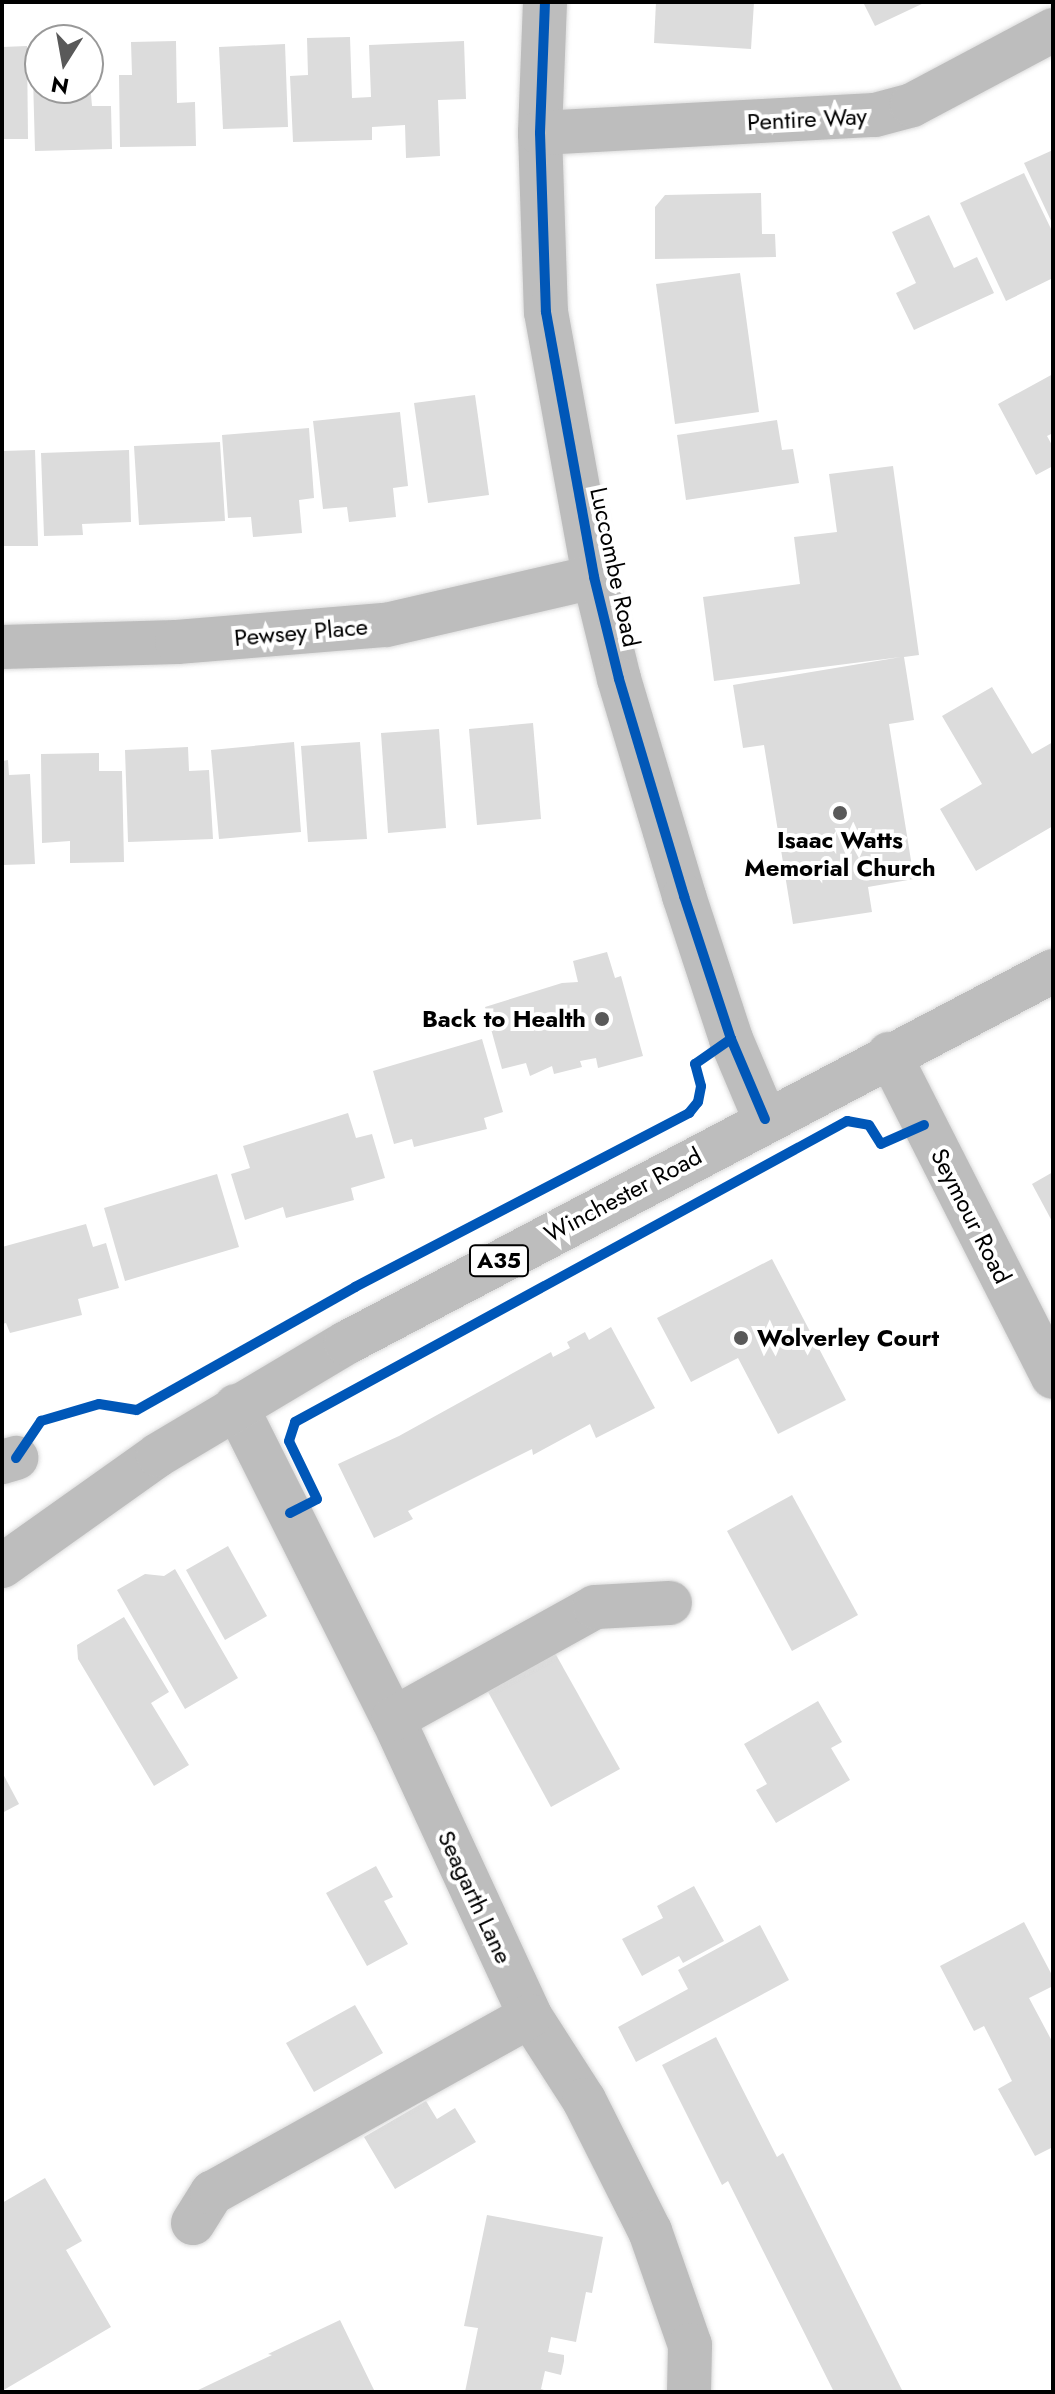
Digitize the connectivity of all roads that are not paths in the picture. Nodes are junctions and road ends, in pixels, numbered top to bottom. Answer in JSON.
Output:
{"nodes":[{"id":1,"x":545,"y":2,"type":"edge"},
{"id":2,"x":1053,"y":30,"type":"edge"},
{"id":3,"x":540,"y":133,"type":"junction"},
{"id":4,"x":594,"y":577,"type":"junction"},
{"id":5,"x":2,"y":647,"type":"edge"},
{"id":6,"x":1053,"y":971,"type":"edge"},
{"id":7,"x":889,"y":1054,"type":"junction"},
{"id":8,"x":765,"y":1119,"type":"junction"},
{"id":9,"x":1053,"y":1377,"type":"edge"},
{"id":10,"x":236,"y":1406,"type":"junction"},
{"id":11,"x":2,"y":1566,"type":"edge"},
{"id":12,"x":670,"y":1603,"type":"dead end"},
{"id":13,"x":393,"y":1719,"type":"junction"},
{"id":14,"x":530,"y":2016,"type":"junction"},
{"id":15,"x":193,"y":2223,"type":"dead end"},
{"id":16,"x":689,"y":2392,"type":"edge"}],
"edges":[{"from":1,"to":3,"type":"street","name":"Luccombe Road"},
{"from":2,"to":3,"type":"street","name":"Pentire Way"},
{"from":3,"to":4,"type":"street","name":"Luccombe Road"},
{"from":4,"to":5,"type":"street","name":"Pewsey Place"},
{"from":4,"to":8,"type":"street","name":"Luccombe Road"},
{"from":6,"to":7,"type":"street","name":"Winchester Road","number":"A35"},
{"from":7,"to":8,"type":"street","name":"Winchester Road","number":"A35"},
{"from":7,"to":9,"type":"street","name":"Seymour Road"},
{"from":8,"to":10,"type":"street","name":"Winchester Road","number":"A35"},
{"from":10,"to":11,"type":"street","name":"Winchester Road","number":"A35"},
{"from":10,"to":13,"type":"street","name":"Seagarth Lane"},
{"from":12,"to":13,"type":"street"},
{"from":13,"to":14,"type":"street","name":"Seagarth Lane"},
{"from":14,"to":15,"type":"street"},
{"from":14,"to":16,"type":"street","name":"Seagarth Lane"}]}
